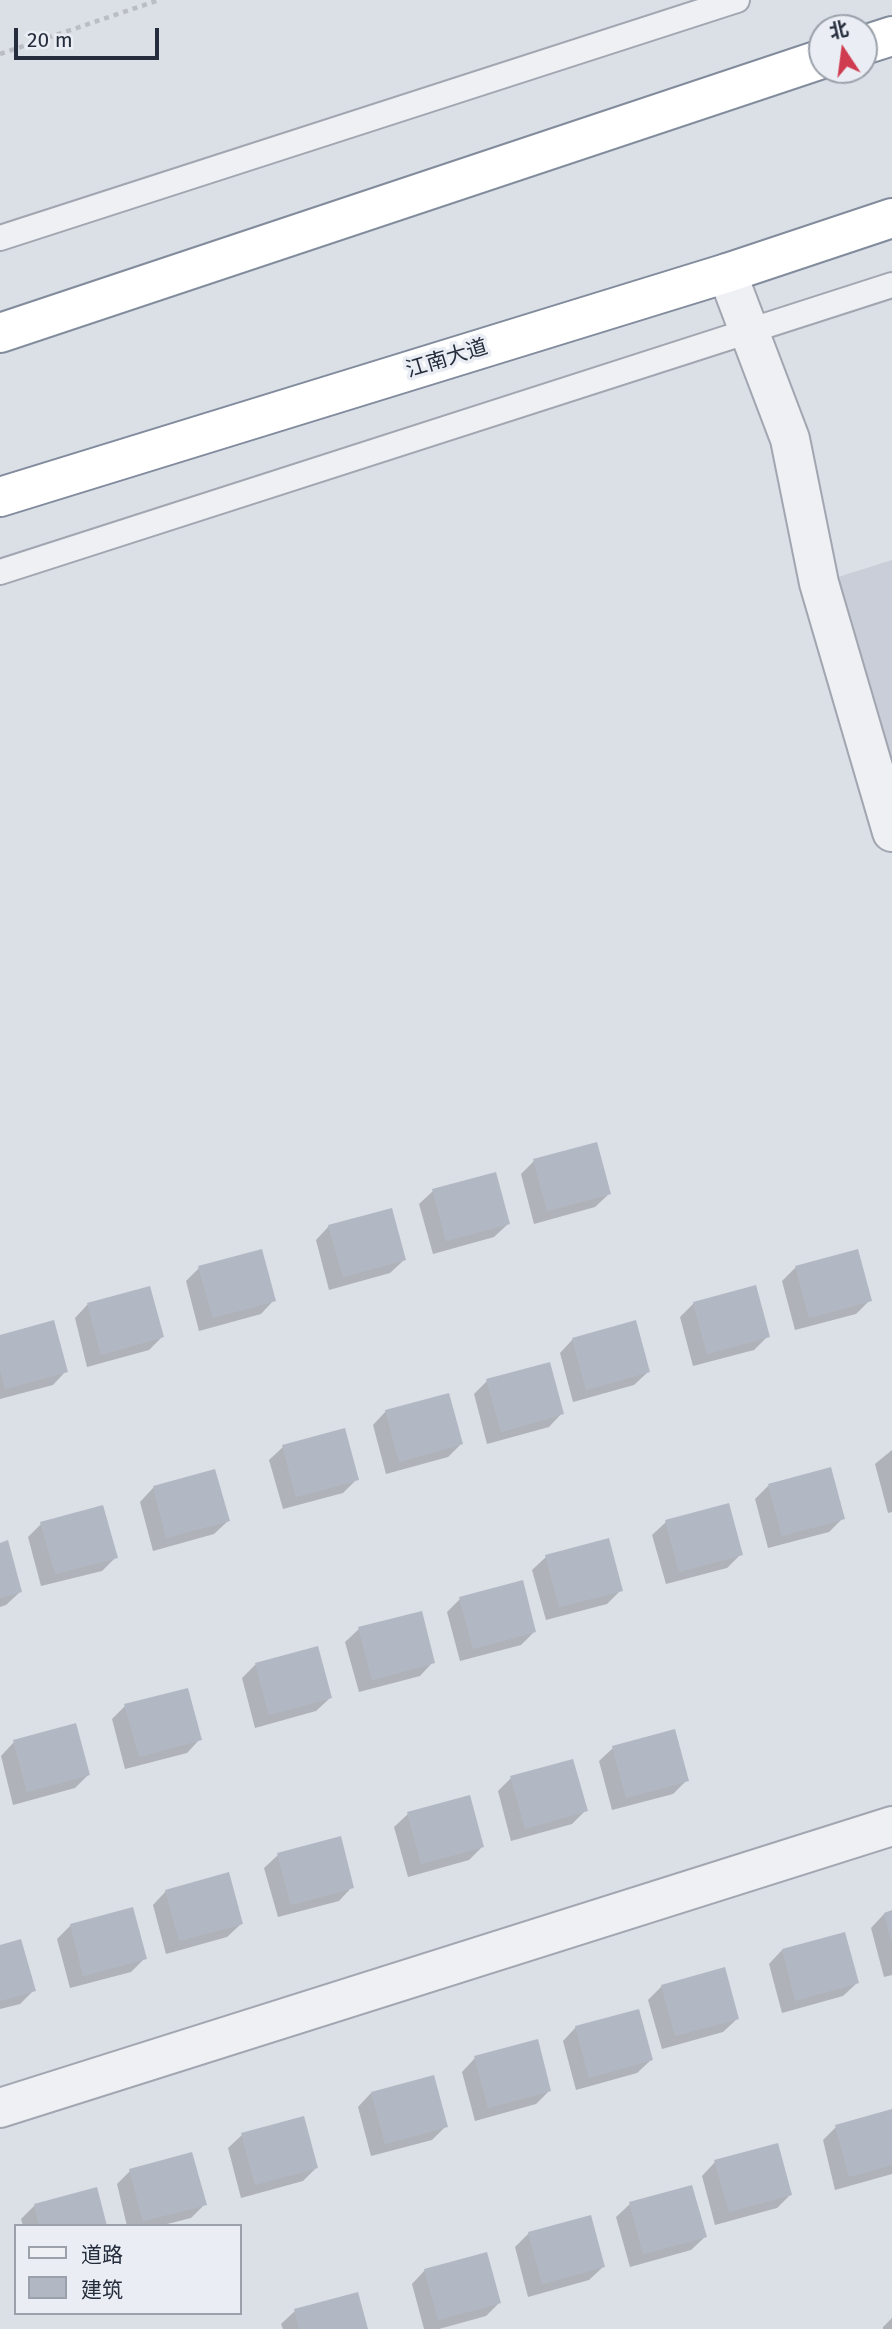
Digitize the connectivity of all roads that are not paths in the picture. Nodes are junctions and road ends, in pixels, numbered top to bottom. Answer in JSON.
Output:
{"nodes":[{"id":1,"x":737,"y":0,"type":"edge"},
{"id":2,"x":808,"y":64,"type":"edge"},
{"id":3,"x":892,"y":218,"type":"edge"},
{"id":4,"x":0,"y":238,"type":"edge"},
{"id":5,"x":727,"y":273,"type":"junction"},
{"id":6,"x":892,"y":285,"type":"edge"},
{"id":7,"x":749,"y":332,"type":"junction"},
{"id":8,"x":0,"y":333,"type":"edge"},
{"id":9,"x":0,"y":497,"type":"edge"},
{"id":10,"x":0,"y":572,"type":"edge"},
{"id":11,"x":892,"y":832,"type":"edge"},
{"id":12,"x":892,"y":1826,"type":"edge"},
{"id":13,"x":0,"y":2108,"type":"edge"}],
"edges":[{"from":1,"to":4,"type":"lane"},
{"from":2,"to":8,"type":"highway"},
{"from":3,"to":5,"type":"highway","name":"江南大道"},
{"from":5,"to":7,"type":"street"},
{"from":5,"to":9,"type":"highway","name":"江南大道"},
{"from":6,"to":7,"type":"lane"},
{"from":7,"to":10,"type":"lane"},
{"from":7,"to":11,"type":"street"},
{"from":12,"to":13,"type":"street"}]}
